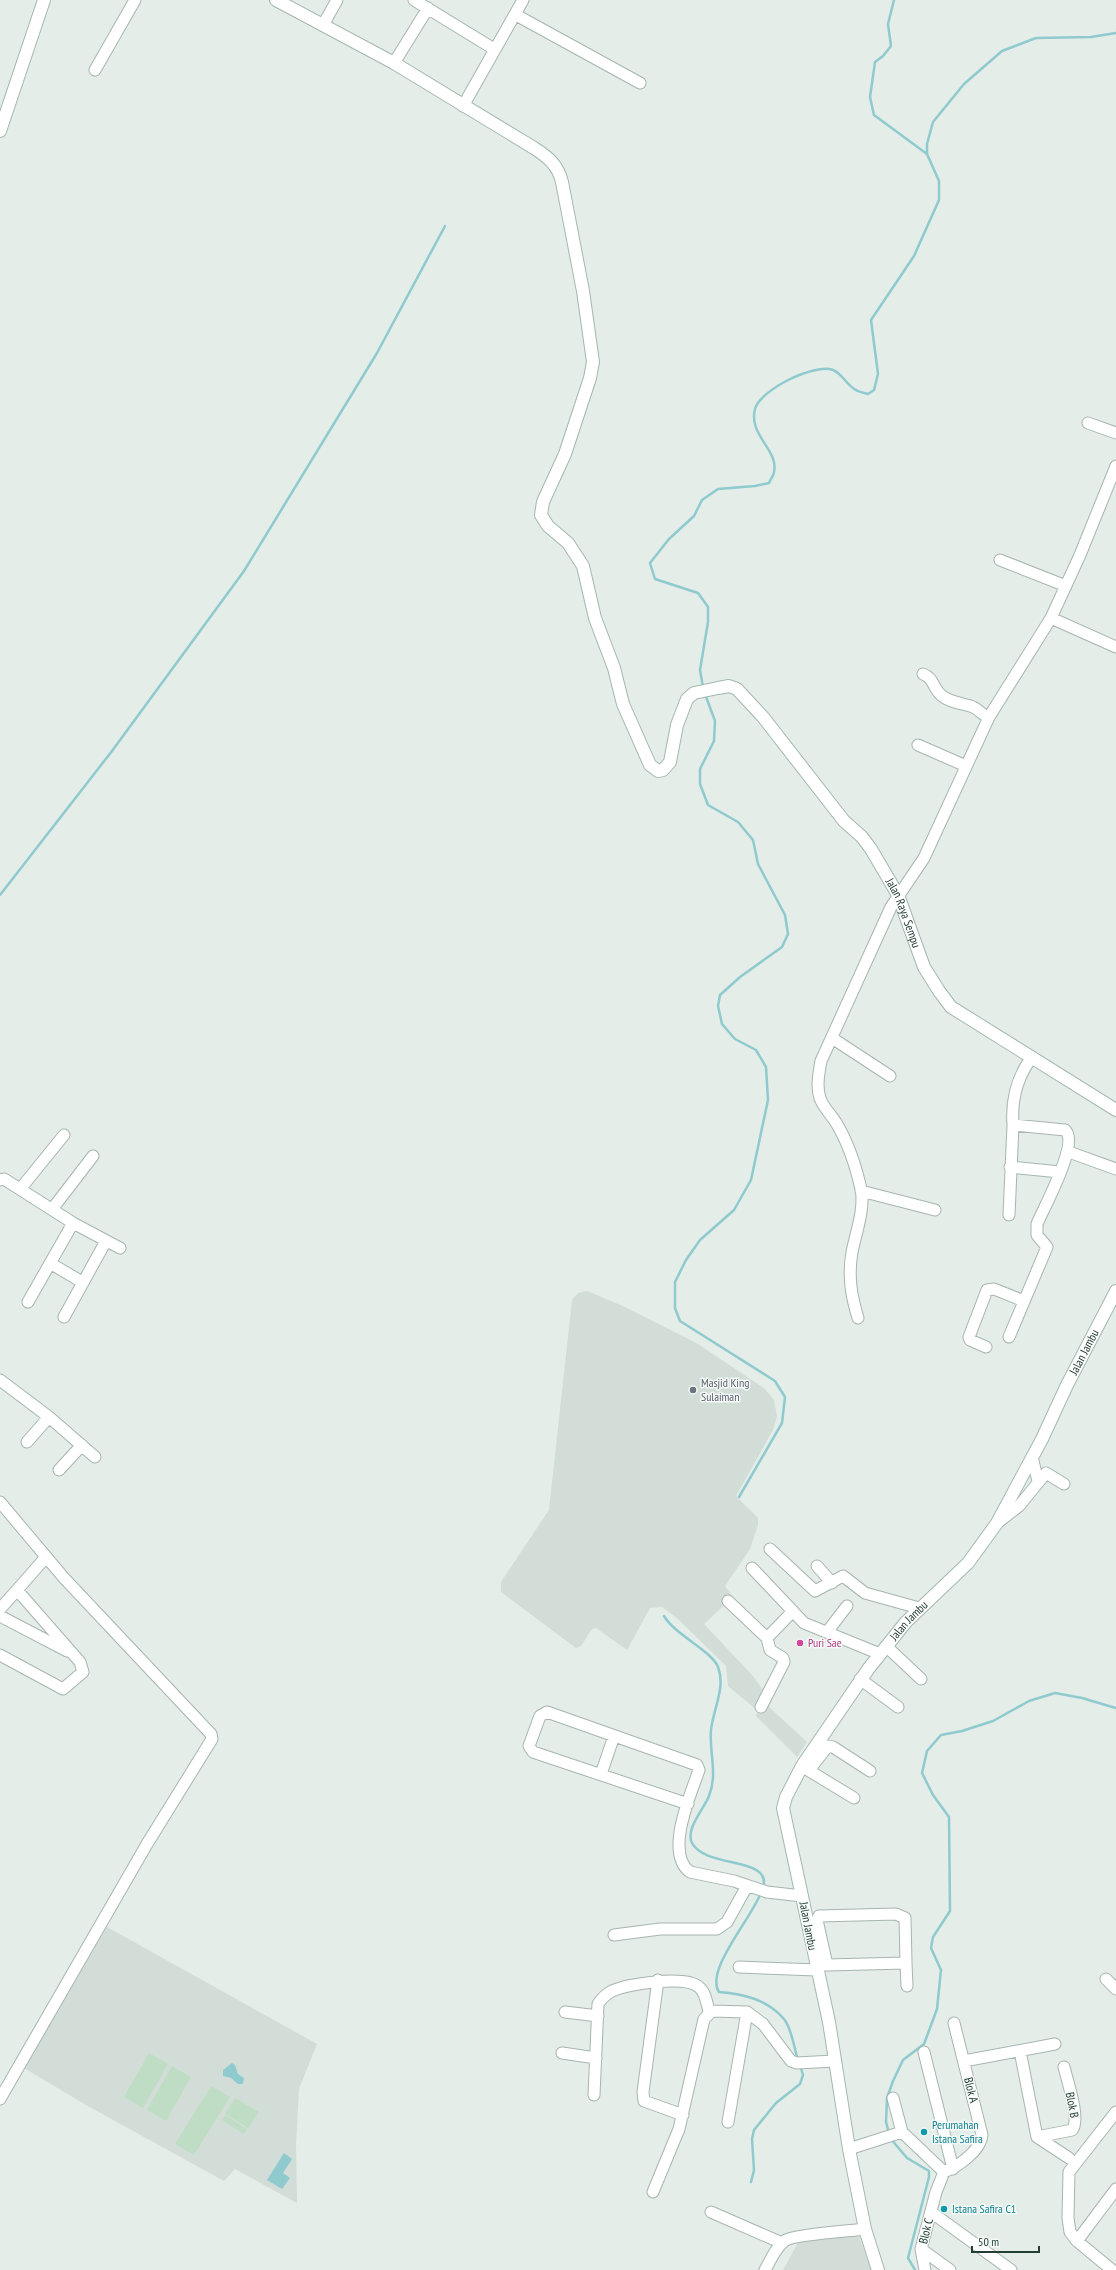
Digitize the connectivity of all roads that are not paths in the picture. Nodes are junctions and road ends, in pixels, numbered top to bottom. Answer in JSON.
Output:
{"nodes":[{"id":1,"x":44,"y":0,"type":"edge"},
{"id":2,"x":136,"y":0,"type":"edge"},
{"id":3,"x":276,"y":0,"type":"edge"},
{"id":4,"x":337,"y":0,"type":"edge"},
{"id":5,"x":414,"y":0,"type":"edge"},
{"id":6,"x":523,"y":0,"type":"edge"},
{"id":7,"x":428,"y":8,"type":"junction"},
{"id":8,"x":516,"y":15,"type":"junction"},
{"id":9,"x":323,"y":24,"type":"junction"},
{"id":10,"x":494,"y":49,"type":"junction"},
{"id":11,"x":394,"y":63,"type":"junction"},
{"id":12,"x":95,"y":70,"type":"dead end"},
{"id":13,"x":640,"y":83,"type":"dead end"},
{"id":14,"x":463,"y":106,"type":"junction"},
{"id":15,"x":0,"y":131,"type":"edge"},
{"id":16,"x":1088,"y":422,"type":"dead end"},
{"id":17,"x":1116,"y":433,"type":"edge"},
{"id":18,"x":1116,"y":466,"type":"edge"},
{"id":19,"x":1000,"y":560,"type":"dead end"},
{"id":20,"x":1066,"y":586,"type":"junction"},
{"id":21,"x":1051,"y":618,"type":"junction"},
{"id":22,"x":1116,"y":647,"type":"edge"},
{"id":23,"x":923,"y":674,"type":"dead end"},
{"id":24,"x":989,"y":717,"type":"junction"},
{"id":25,"x":918,"y":745,"type":"dead end"},
{"id":26,"x":966,"y":766,"type":"junction"},
{"id":27,"x":898,"y":895,"type":"junction"},
{"id":28,"x":832,"y":1038,"type":"junction"},
{"id":29,"x":1032,"y":1057,"type":"junction"},
{"id":30,"x":890,"y":1076,"type":"dead end"},
{"id":31,"x":1116,"y":1110,"type":"edge"},
{"id":32,"x":1013,"y":1124,"type":"junction"},
{"id":33,"x":64,"y":1135,"type":"dead end"},
{"id":34,"x":1069,"y":1152,"type":"junction"},
{"id":35,"x":93,"y":1156,"type":"dead end"},
{"id":36,"x":1010,"y":1167,"type":"junction"},
{"id":37,"x":1116,"y":1169,"type":"edge"},
{"id":38,"x":1060,"y":1172,"type":"junction"},
{"id":39,"x":0,"y":1180,"type":"edge"},
{"id":40,"x":21,"y":1188,"type":"junction"},
{"id":41,"x":861,"y":1191,"type":"junction"},
{"id":42,"x":53,"y":1208,"type":"junction"},
{"id":43,"x":935,"y":1210,"type":"dead end"},
{"id":44,"x":1009,"y":1215,"type":"dead end"},
{"id":45,"x":73,"y":1222,"type":"junction"},
{"id":46,"x":106,"y":1241,"type":"junction"},
{"id":47,"x":120,"y":1248,"type":"dead end"},
{"id":48,"x":50,"y":1263,"type":"junction"},
{"id":49,"x":82,"y":1282,"type":"junction"},
{"id":50,"x":1116,"y":1293,"type":"edge"},
{"id":51,"x":1024,"y":1301,"type":"junction"},
{"id":52,"x":28,"y":1302,"type":"dead end"},
{"id":53,"x":64,"y":1317,"type":"dead end"},
{"id":54,"x":858,"y":1318,"type":"dead end"},
{"id":55,"x":1009,"y":1337,"type":"dead end"},
{"id":56,"x":986,"y":1347,"type":"dead end"},
{"id":57,"x":0,"y":1380,"type":"edge"},
{"id":58,"x":49,"y":1416,"type":"junction"},
{"id":59,"x":27,"y":1442,"type":"dead end"},
{"id":60,"x":82,"y":1445,"type":"junction"},
{"id":61,"x":95,"y":1456,"type":"dead end"},
{"id":62,"x":1032,"y":1457,"type":"junction"},
{"id":63,"x":59,"y":1470,"type":"dead end"},
{"id":64,"x":1038,"y":1481,"type":"junction"},
{"id":65,"x":1064,"y":1484,"type":"dead end"},
{"id":66,"x":0,"y":1502,"type":"edge"},
{"id":67,"x":997,"y":1523,"type":"junction"},
{"id":68,"x":770,"y":1549,"type":"dead end"},
{"id":69,"x":46,"y":1557,"type":"junction"},
{"id":70,"x":818,"y":1566,"type":"dead end"},
{"id":71,"x":752,"y":1568,"type":"dead end"},
{"id":72,"x":832,"y":1583,"type":"junction"},
{"id":73,"x":17,"y":1590,"type":"junction"},
{"id":74,"x":728,"y":1601,"type":"dead end"},
{"id":75,"x":847,"y":1606,"type":"dead end"},
{"id":76,"x":919,"y":1608,"type":"junction"},
{"id":77,"x":0,"y":1609,"type":"edge"},
{"id":78,"x":793,"y":1611,"type":"junction"},
{"id":79,"x":0,"y":1616,"type":"edge"},
{"id":80,"x":827,"y":1632,"type":"junction"},
{"id":81,"x":767,"y":1638,"type":"junction"},
{"id":82,"x":883,"y":1650,"type":"junction"},
{"id":83,"x":74,"y":1654,"type":"junction"},
{"id":84,"x":0,"y":1655,"type":"edge"},
{"id":85,"x":860,"y":1679,"type":"junction"},
{"id":86,"x":921,"y":1679,"type":"dead end"},
{"id":87,"x":898,"y":1707,"type":"dead end"},
{"id":88,"x":761,"y":1708,"type":"dead end"},
{"id":89,"x":614,"y":1736,"type":"junction"},
{"id":90,"x":806,"y":1768,"type":"junction"},
{"id":91,"x":870,"y":1771,"type":"dead end"},
{"id":92,"x":601,"y":1774,"type":"junction"},
{"id":93,"x":854,"y":1798,"type":"dead end"},
{"id":94,"x":688,"y":1804,"type":"junction"},
{"id":95,"x":752,"y":1887,"type":"junction"},
{"id":96,"x":802,"y":1896,"type":"junction"},
{"id":97,"x":614,"y":1935,"type":"dead end"},
{"id":98,"x":906,"y":1963,"type":"junction"},
{"id":99,"x":820,"y":1966,"type":"junction"},
{"id":100,"x":739,"y":1967,"type":"dead end"},
{"id":101,"x":1106,"y":1979,"type":"dead end"},
{"id":102,"x":658,"y":1980,"type":"junction"},
{"id":103,"x":907,"y":1986,"type":"dead end"},
{"id":104,"x":1116,"y":1989,"type":"edge"},
{"id":105,"x":565,"y":2012,"type":"dead end"},
{"id":106,"x":709,"y":2012,"type":"junction"},
{"id":107,"x":746,"y":2012,"type":"junction"},
{"id":108,"x":598,"y":2016,"type":"junction"},
{"id":109,"x":954,"y":2023,"type":"dead end"},
{"id":110,"x":1055,"y":2044,"type":"dead end"},
{"id":111,"x":1020,"y":2051,"type":"junction"},
{"id":112,"x":924,"y":2052,"type":"dead end"},
{"id":113,"x":562,"y":2053,"type":"dead end"},
{"id":114,"x":596,"y":2058,"type":"junction"},
{"id":115,"x":834,"y":2061,"type":"junction"},
{"id":116,"x":964,"y":2061,"type":"junction"},
{"id":117,"x":1064,"y":2067,"type":"dead end"},
{"id":118,"x":594,"y":2095,"type":"dead end"},
{"id":119,"x":894,"y":2098,"type":"dead end"},
{"id":120,"x":0,"y":2100,"type":"edge"},
{"id":121,"x":1116,"y":2112,"type":"edge"},
{"id":122,"x":683,"y":2115,"type":"junction"},
{"id":123,"x":728,"y":2122,"type":"dead end"},
{"id":124,"x":899,"y":2133,"type":"junction"},
{"id":125,"x":1037,"y":2137,"type":"junction"},
{"id":126,"x":849,"y":2149,"type":"junction"},
{"id":127,"x":1069,"y":2158,"type":"dead end"},
{"id":128,"x":948,"y":2171,"type":"junction"},
{"id":129,"x":1116,"y":2188,"type":"edge"},
{"id":130,"x":653,"y":2192,"type":"dead end"},
{"id":131,"x":711,"y":2212,"type":"dead end"},
{"id":132,"x":931,"y":2212,"type":"junction"},
{"id":133,"x":865,"y":2229,"type":"junction"},
{"id":134,"x":1077,"y":2241,"type":"junction"},
{"id":135,"x":782,"y":2243,"type":"junction"},
{"id":136,"x":921,"y":2249,"type":"junction"},
{"id":137,"x":765,"y":2270,"type":"edge"},
{"id":138,"x":878,"y":2270,"type":"edge"},
{"id":139,"x":925,"y":2270,"type":"edge"},
{"id":140,"x":950,"y":2270,"type":"edge"},
{"id":141,"x":1011,"y":2270,"type":"edge"},
{"id":142,"x":1112,"y":2270,"type":"edge"}],
"edges":[{"from":1,"to":15,"type":"street"},
{"from":2,"to":12,"type":"street"},
{"from":3,"to":9,"type":"street"},
{"from":4,"to":9,"type":"street"},
{"from":5,"to":7,"type":"street"},
{"from":6,"to":8,"type":"street"},
{"from":7,"to":10,"type":"street"},
{"from":7,"to":11,"type":"street"},
{"from":8,"to":10,"type":"street"},
{"from":8,"to":13,"type":"street"},
{"from":9,"to":11,"type":"street"},
{"from":10,"to":14,"type":"street"},
{"from":11,"to":14,"type":"street"},
{"from":14,"to":27,"type":"street","name":"Jalan Raya Sempu"},
{"from":16,"to":17,"type":"street"},
{"from":18,"to":20,"type":"street"},
{"from":19,"to":20,"type":"street"},
{"from":20,"to":21,"type":"street"},
{"from":21,"to":22,"type":"street"},
{"from":21,"to":24,"type":"street"},
{"from":23,"to":24,"type":"street"},
{"from":24,"to":26,"type":"street"},
{"from":25,"to":26,"type":"street"},
{"from":26,"to":27,"type":"street"},
{"from":27,"to":28,"type":"street"},
{"from":27,"to":29,"type":"street","name":"Jalan Raya Sempu"},
{"from":28,"to":30,"type":"street"},
{"from":28,"to":41,"type":"street"},
{"from":29,"to":31,"type":"street","name":"Jalan Raya Sempu"},
{"from":29,"to":32,"type":"street"},
{"from":32,"to":34,"type":"street"},
{"from":32,"to":36,"type":"street"},
{"from":33,"to":40,"type":"street"},
{"from":34,"to":37,"type":"street"},
{"from":34,"to":38,"type":"street"},
{"from":35,"to":42,"type":"street"},
{"from":36,"to":38,"type":"street"},
{"from":36,"to":44,"type":"street"},
{"from":38,"to":51,"type":"street"},
{"from":39,"to":40,"type":"street"},
{"from":40,"to":42,"type":"street"},
{"from":41,"to":43,"type":"street"},
{"from":41,"to":54,"type":"street"},
{"from":42,"to":45,"type":"street"},
{"from":45,"to":46,"type":"street"},
{"from":45,"to":48,"type":"street"},
{"from":46,"to":47,"type":"street"},
{"from":46,"to":49,"type":"street"},
{"from":48,"to":49,"type":"street"},
{"from":48,"to":52,"type":"street"},
{"from":49,"to":53,"type":"street"},
{"from":50,"to":62,"type":"street","name":"Jalan Jambu"},
{"from":51,"to":55,"type":"street"},
{"from":51,"to":56,"type":"street"},
{"from":57,"to":58,"type":"street"},
{"from":58,"to":59,"type":"street"},
{"from":58,"to":60,"type":"street"},
{"from":60,"to":61,"type":"street"},
{"from":60,"to":63,"type":"street"},
{"from":62,"to":64,"type":"street"},
{"from":62,"to":67,"type":"street","name":"Jalan Jambu"},
{"from":64,"to":65,"type":"street"},
{"from":64,"to":67,"type":"street"},
{"from":66,"to":69,"type":"street"},
{"from":67,"to":76,"type":"street","name":"Jalan Jambu"},
{"from":68,"to":72,"type":"street"},
{"from":69,"to":73,"type":"street"},
{"from":69,"to":120,"type":"street"},
{"from":70,"to":72,"type":"street"},
{"from":71,"to":78,"type":"street"},
{"from":72,"to":76,"type":"street"},
{"from":73,"to":77,"type":"street"},
{"from":73,"to":83,"type":"street"},
{"from":74,"to":81,"type":"street"},
{"from":75,"to":80,"type":"street"},
{"from":76,"to":82,"type":"street","name":"Jalan Jambu"},
{"from":78,"to":80,"type":"street"},
{"from":78,"to":81,"type":"street"},
{"from":79,"to":83,"type":"street"},
{"from":80,"to":82,"type":"street"},
{"from":81,"to":88,"type":"street"},
{"from":82,"to":85,"type":"street","name":"Jalan Jambu"},
{"from":82,"to":86,"type":"street"},
{"from":83,"to":84,"type":"street"},
{"from":85,"to":87,"type":"street"},
{"from":85,"to":90,"type":"street","name":"Jalan Jambu"},
{"from":89,"to":92,"type":"street"},
{"from":89,"to":92,"type":"street"},
{"from":89,"to":94,"type":"street"},
{"from":90,"to":91,"type":"street"},
{"from":90,"to":93,"type":"street"},
{"from":90,"to":96,"type":"street","name":"Jalan Jambu"},
{"from":92,"to":94,"type":"street"},
{"from":94,"to":95,"type":"street"},
{"from":95,"to":96,"type":"street"},
{"from":95,"to":97,"type":"street"},
{"from":96,"to":99,"type":"street","name":"Jalan Jambu"},
{"from":98,"to":99,"type":"street"},
{"from":98,"to":99,"type":"street"},
{"from":98,"to":103,"type":"street"},
{"from":99,"to":100,"type":"street"},
{"from":99,"to":115,"type":"street","name":"Jalan Jambu"},
{"from":101,"to":104,"type":"street"},
{"from":102,"to":106,"type":"street"},
{"from":102,"to":108,"type":"street"},
{"from":102,"to":122,"type":"street"},
{"from":105,"to":108,"type":"street"},
{"from":106,"to":107,"type":"street"},
{"from":106,"to":122,"type":"street"},
{"from":107,"to":115,"type":"street"},
{"from":107,"to":123,"type":"street"},
{"from":108,"to":114,"type":"street"},
{"from":109,"to":116,"type":"street","name":"Blok A"},
{"from":110,"to":111,"type":"street"},
{"from":111,"to":116,"type":"street"},
{"from":111,"to":125,"type":"street"},
{"from":112,"to":128,"type":"street"},
{"from":113,"to":114,"type":"street"},
{"from":114,"to":118,"type":"street"},
{"from":115,"to":126,"type":"street","name":"Jalan Jambu"},
{"from":116,"to":128,"type":"street","name":"Blok A"},
{"from":117,"to":125,"type":"street","name":"Blok B"},
{"from":119,"to":124,"type":"street"},
{"from":121,"to":134,"type":"street"},
{"from":122,"to":130,"type":"street"},
{"from":124,"to":126,"type":"street"},
{"from":124,"to":128,"type":"street"},
{"from":125,"to":127,"type":"street"},
{"from":126,"to":133,"type":"street","name":"Jalan Jambu"},
{"from":128,"to":132,"type":"street","name":"Blok C"},
{"from":129,"to":134,"type":"street"},
{"from":131,"to":135,"type":"street"},
{"from":132,"to":136,"type":"street","name":"Blok C"},
{"from":132,"to":141,"type":"street","name":"Blok C"},
{"from":133,"to":135,"type":"street"},
{"from":133,"to":138,"type":"street","name":"Jalan Jambu"},
{"from":134,"to":142,"type":"street"},
{"from":135,"to":137,"type":"street"},
{"from":136,"to":139,"type":"street","name":"Blok C"},
{"from":136,"to":140,"type":"street","name":"Blok C"}]}
